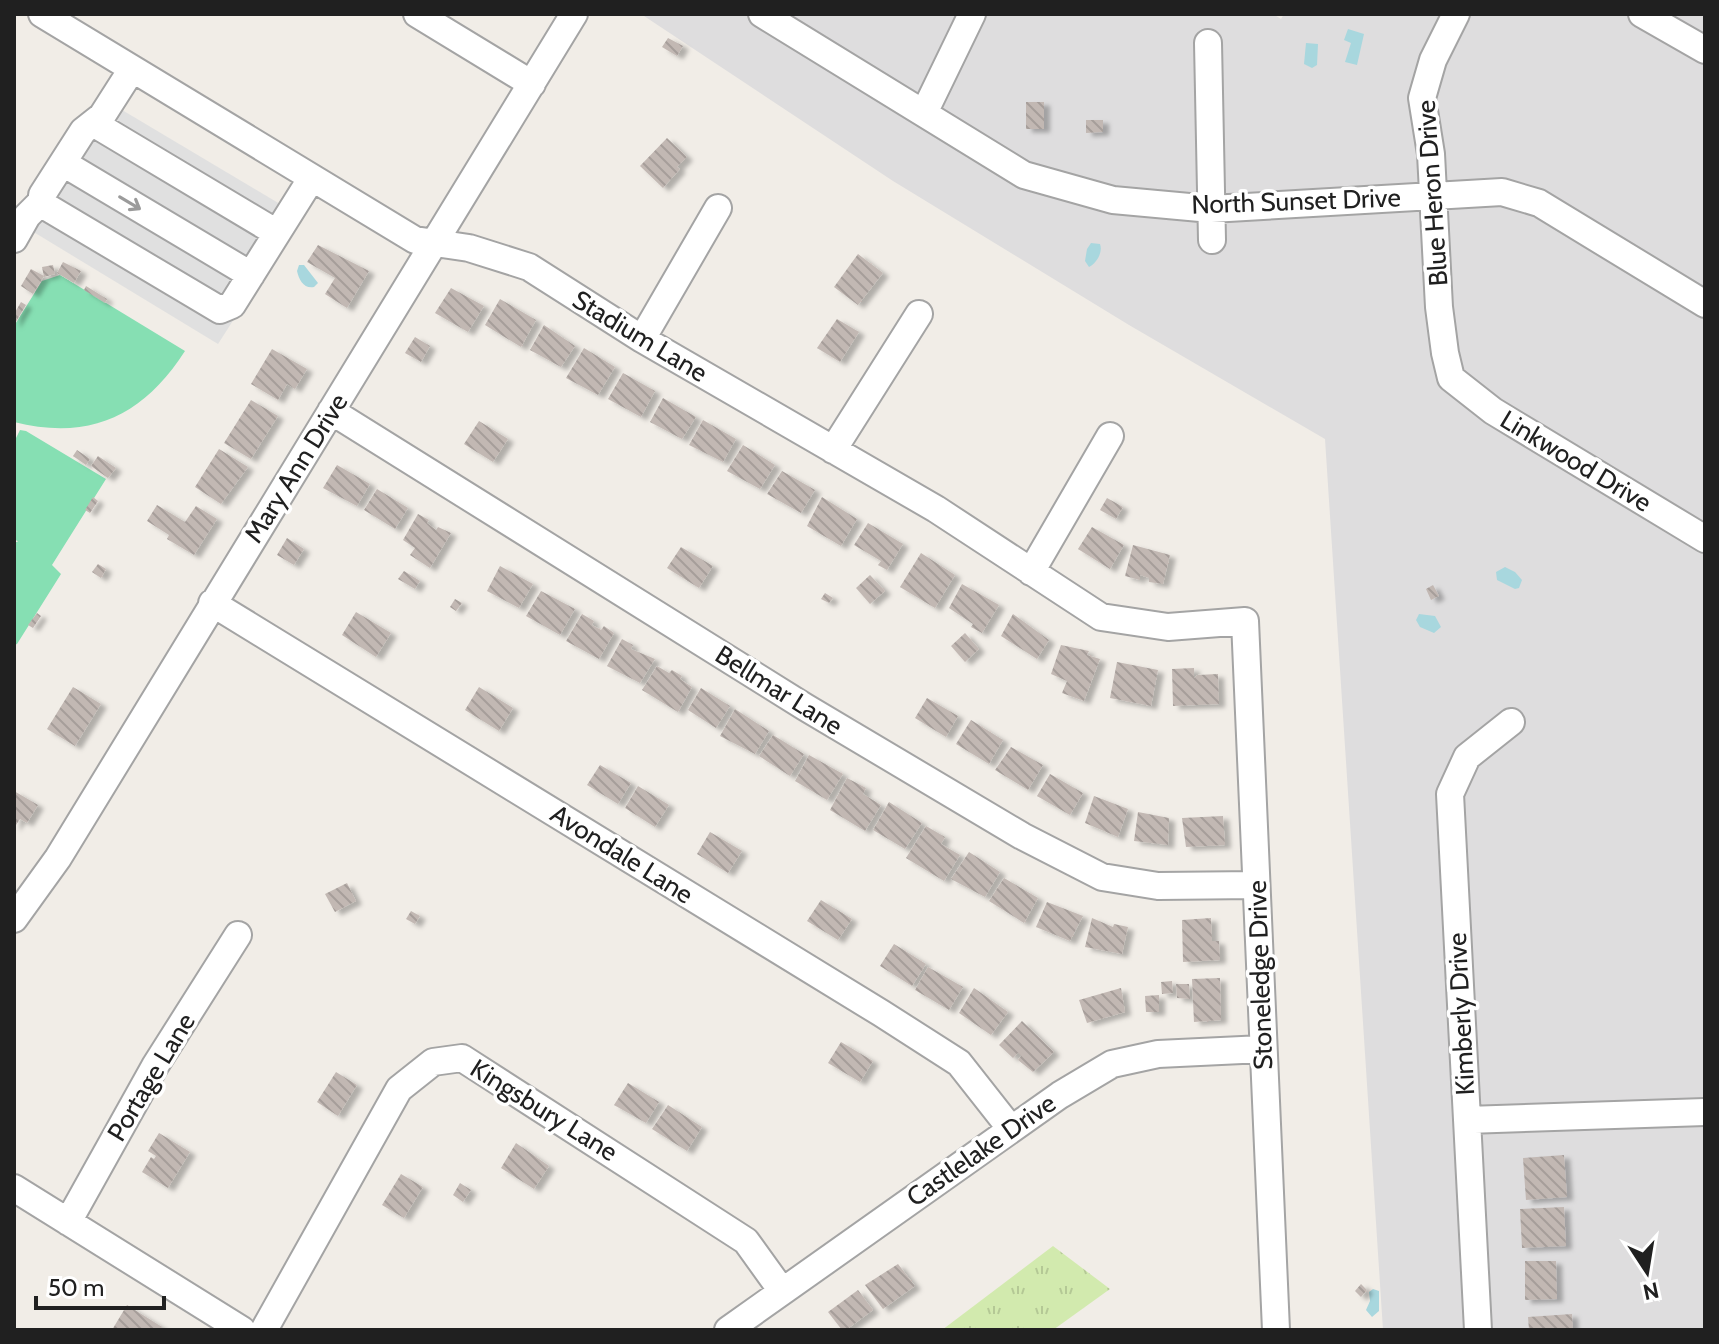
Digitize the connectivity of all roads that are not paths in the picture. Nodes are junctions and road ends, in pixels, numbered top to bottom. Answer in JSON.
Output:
{"nodes":[{"id":1,"x":42,"y":14,"type":"edge"},
{"id":2,"x":417,"y":14,"type":"edge"},
{"id":3,"x":574,"y":14,"type":"edge"},
{"id":4,"x":762,"y":14,"type":"edge"},
{"id":5,"x":972,"y":14,"type":"edge"},
{"id":6,"x":1456,"y":14,"type":"edge"},
{"id":7,"x":1642,"y":14,"type":"edge"},
{"id":8,"x":1208,"y":43,"type":"dead end"},
{"id":9,"x":1705,"y":50,"type":"edge"},
{"id":10,"x":132,"y":69,"type":"junction"},
{"id":11,"x":532,"y":84,"type":"junction"},
{"id":12,"x":924,"y":113,"type":"junction"},
{"id":13,"x":88,"y":127,"type":"junction"},
{"id":14,"x":63,"y":163,"type":"junction"},
{"id":15,"x":311,"y":179,"type":"junction"},
{"id":16,"x":1433,"y":195,"type":"junction"},
{"id":17,"x":42,"y":201,"type":"junction"},
{"id":18,"x":718,"y":208,"type":"dead end"},
{"id":19,"x":1211,"y":209,"type":"junction"},
{"id":20,"x":277,"y":233,"type":"junction"},
{"id":21,"x":14,"y":239,"type":"edge"},
{"id":22,"x":1212,"y":240,"type":"dead end"},
{"id":23,"x":435,"y":243,"type":"junction"},
{"id":24,"x":251,"y":275,"type":"junction"},
{"id":25,"x":1705,"y":304,"type":"edge"},
{"id":26,"x":919,"y":314,"type":"dead end"},
{"id":27,"x":642,"y":339,"type":"junction"},
{"id":28,"x":1451,"y":378,"type":"joint"},
{"id":29,"x":331,"y":411,"type":"junction"},
{"id":30,"x":1110,"y":436,"type":"dead end"},
{"id":31,"x":833,"y":450,"type":"junction"},
{"id":32,"x":1705,"y":539,"type":"edge"},
{"id":33,"x":1031,"y":572,"type":"junction"},
{"id":34,"x":212,"y":603,"type":"junction"},
{"id":35,"x":1245,"y":621,"type":"joint"},
{"id":36,"x":1511,"y":722,"type":"dead end"},
{"id":37,"x":1256,"y":885,"type":"junction"},
{"id":38,"x":14,"y":919,"type":"edge"},
{"id":39,"x":238,"y":935,"type":"dead end"},
{"id":40,"x":1263,"y":1049,"type":"junction"},
{"id":41,"x":1705,"y":1112,"type":"edge"},
{"id":42,"x":1467,"y":1120,"type":"junction"},
{"id":43,"x":1011,"y":1129,"type":"junction"},
{"id":44,"x":14,"y":1188,"type":"edge"},
{"id":45,"x":68,"y":1222,"type":"junction"},
{"id":46,"x":782,"y":1291,"type":"junction"},
{"id":47,"x":242,"y":1330,"type":"edge"},
{"id":48,"x":264,"y":1330,"type":"edge"},
{"id":49,"x":728,"y":1330,"type":"edge"},
{"id":50,"x":1276,"y":1330,"type":"edge"},
{"id":51,"x":1478,"y":1330,"type":"edge"}],
"edges":[{"from":1,"to":10,"type":"street","name":"Stadium Lane"},
{"from":2,"to":11,"type":"street"},
{"from":3,"to":11,"type":"street","name":"Mary Ann Drive"},
{"from":4,"to":12,"type":"street","name":"North Sunset Drive"},
{"from":5,"to":12,"type":"street"},
{"from":6,"to":16,"type":"street","name":"Blue Heron Drive"},
{"from":7,"to":9,"type":"street"},
{"from":8,"to":19,"type":"street"},
{"from":10,"to":13,"type":"street"},
{"from":10,"to":15,"type":"street","name":"Stadium Lane"},
{"from":11,"to":23,"type":"street","name":"Mary Ann Drive"},
{"from":12,"to":19,"type":"street","name":"North Sunset Drive"},
{"from":13,"to":14,"type":"street"},
{"from":13,"to":20,"type":"street"},
{"from":14,"to":17,"type":"street"},
{"from":14,"to":24,"type":"street","one_way":true},
{"from":15,"to":20,"type":"street"},
{"from":15,"to":23,"type":"street","name":"Stadium Lane"},
{"from":16,"to":19,"type":"street","name":"North Sunset Drive"},
{"from":16,"to":25,"type":"street","name":"North Sunset Drive"},
{"from":16,"to":28,"type":"street","name":"Blue Heron Drive"},
{"from":17,"to":21,"type":"street"},
{"from":17,"to":24,"type":"street"},
{"from":18,"to":27,"type":"street"},
{"from":19,"to":22,"type":"street"},
{"from":20,"to":24,"type":"street"},
{"from":23,"to":27,"type":"street","name":"Stadium Lane"},
{"from":23,"to":29,"type":"street","name":"Mary Ann Drive"},
{"from":26,"to":31,"type":"street"},
{"from":27,"to":31,"type":"street","name":"Stadium Lane"},
{"from":28,"to":32,"type":"street","name":"Linkwood Drive"},
{"from":29,"to":34,"type":"street","name":"Mary Ann Drive"},
{"from":29,"to":37,"type":"street","name":"Bellmar Lane"},
{"from":30,"to":33,"type":"street"},
{"from":31,"to":33,"type":"street","name":"Stadium Lane"},
{"from":33,"to":35,"type":"street","name":"Stadium Lane"},
{"from":34,"to":38,"type":"street","name":"Mary Ann Drive"},
{"from":34,"to":43,"type":"street","name":"Avondale Lane"},
{"from":35,"to":37,"type":"street","name":"Stoneledge Drive"},
{"from":36,"to":42,"type":"street","name":"Kimberly Drive"},
{"from":37,"to":40,"type":"street","name":"Stoneledge Drive"},
{"from":39,"to":45,"type":"street","name":"Portage Lane"},
{"from":40,"to":43,"type":"street","name":"Castlelake Drive"},
{"from":40,"to":50,"type":"street","name":"Stoneledge Drive"},
{"from":41,"to":42,"type":"street"},
{"from":42,"to":51,"type":"street","name":"Kimberly Drive"},
{"from":43,"to":46,"type":"street","name":"Castlelake Drive"},
{"from":44,"to":45,"type":"street"},
{"from":45,"to":47,"type":"street"},
{"from":46,"to":48,"type":"street","name":"Kingsbury Lane"},
{"from":46,"to":49,"type":"street","name":"Castlelake Drive"}]}
